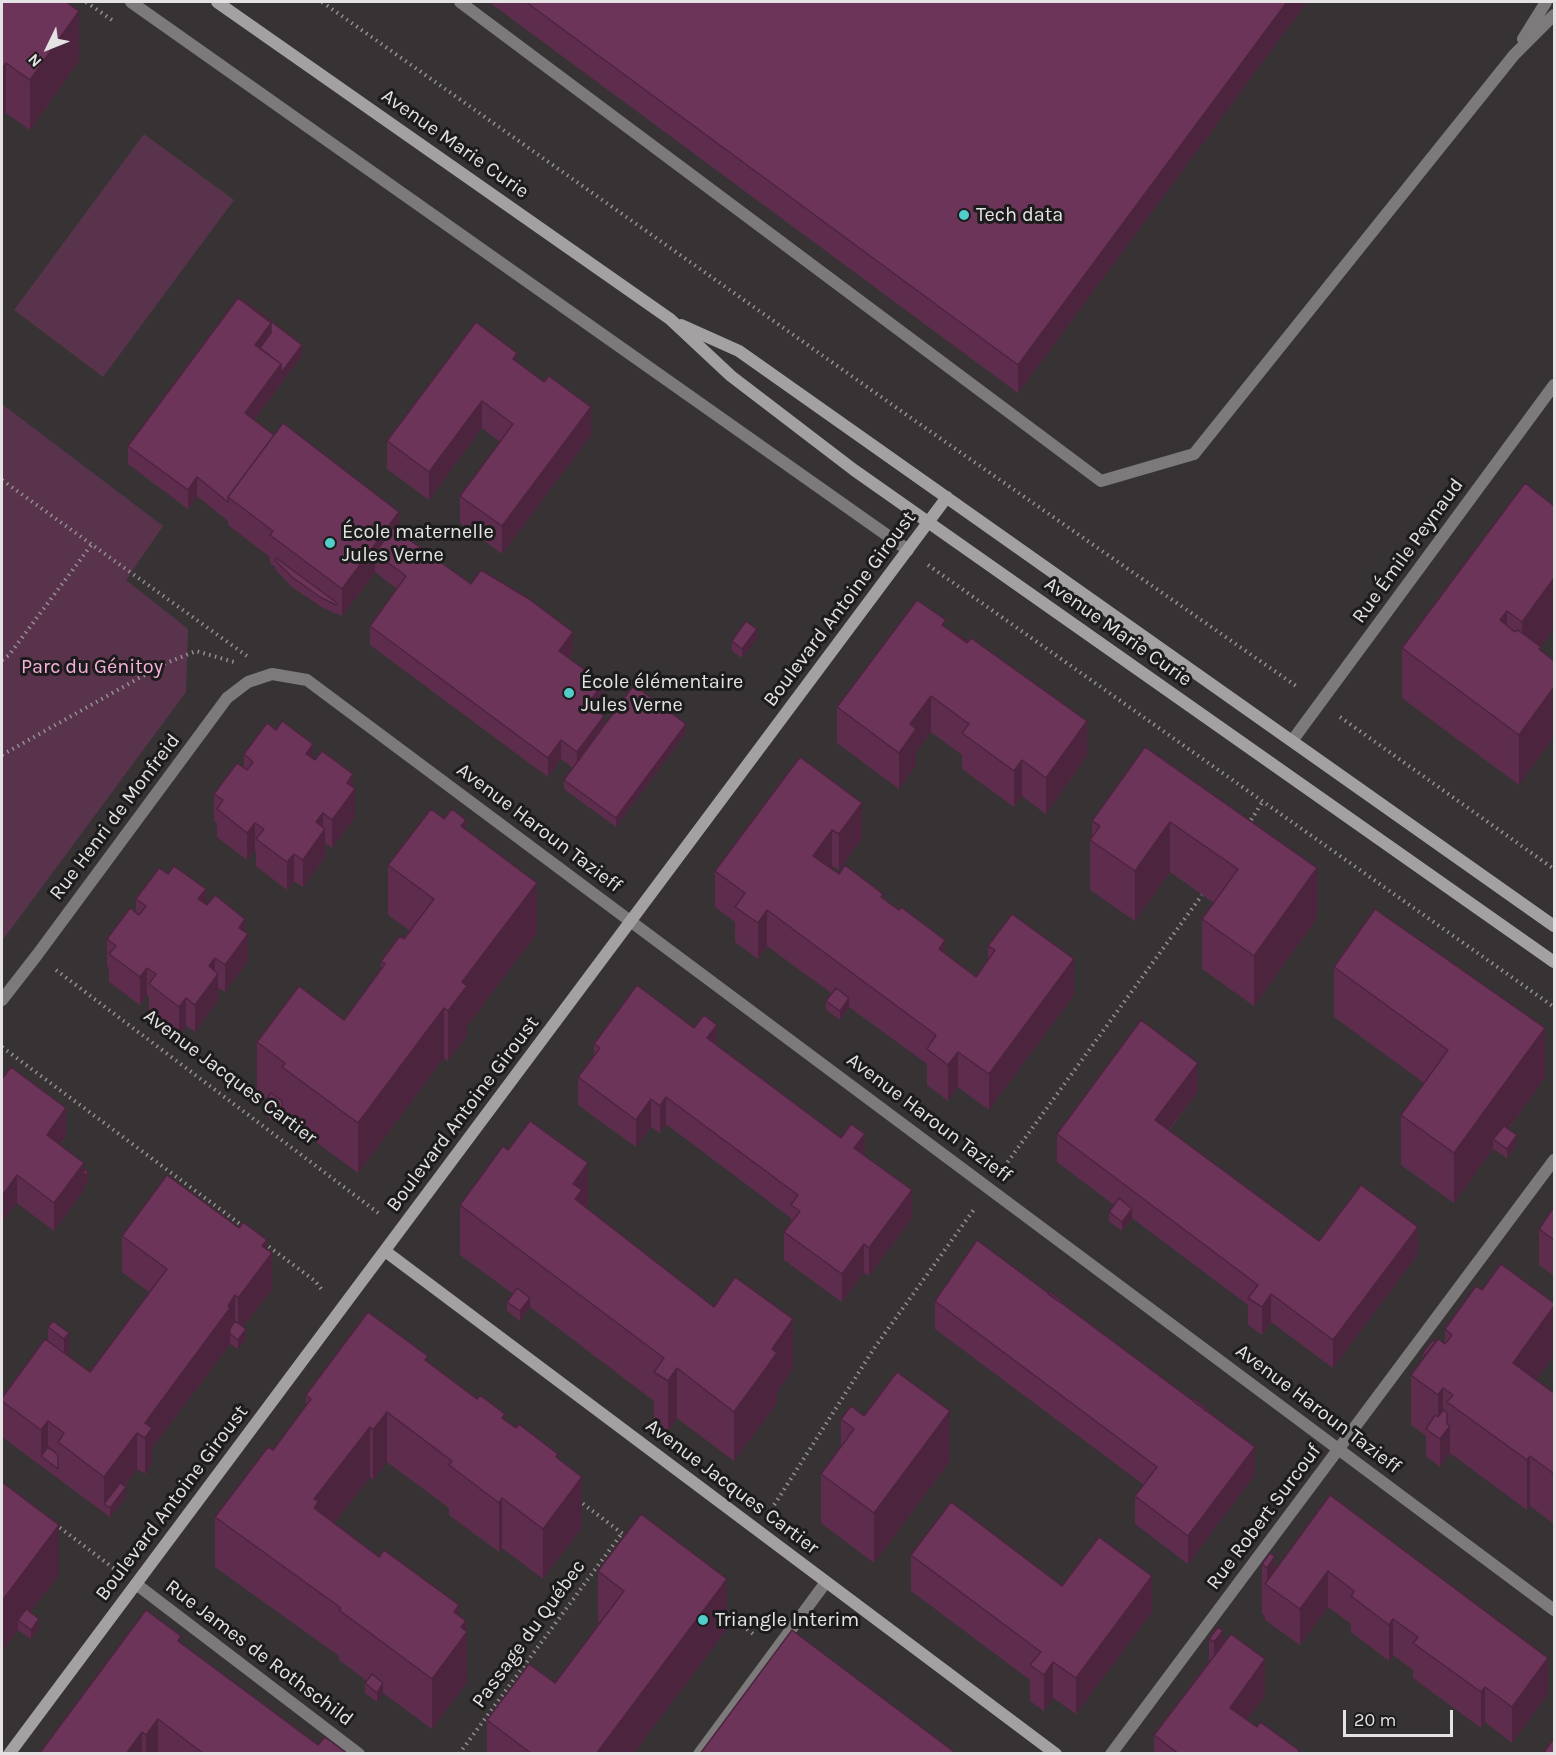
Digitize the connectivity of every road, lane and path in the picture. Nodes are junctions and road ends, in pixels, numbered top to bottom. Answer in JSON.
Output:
{"nodes":[{"id":1,"x":131,"y":2,"type":"edge"},
{"id":2,"x":217,"y":2,"type":"edge"},
{"id":3,"x":322,"y":2,"type":"edge"},
{"id":4,"x":460,"y":2,"type":"edge"},
{"id":5,"x":1545,"y":2,"type":"edge"},
{"id":6,"x":1554,"y":15,"type":"edge"},
{"id":7,"x":1514,"y":55,"type":"junction"},
{"id":8,"x":670,"y":319,"type":"junction"},
{"id":9,"x":1554,"y":385,"type":"edge"},
{"id":10,"x":2,"y":480,"type":"edge"},
{"id":11,"x":947,"y":497,"type":"junction"},
{"id":12,"x":929,"y":523,"type":"junction"},
{"id":13,"x":92,"y":544,"type":"junction"},
{"id":14,"x":908,"y":550,"type":"junction"},
{"id":15,"x":2,"y":660,"type":"edge"},
{"id":16,"x":1275,"y":671,"type":"dead end"},
{"id":17,"x":272,"y":674,"type":"junction"},
{"id":18,"x":1354,"y":727,"type":"dead end"},
{"id":19,"x":1292,"y":741,"type":"junction"},
{"id":20,"x":2,"y":755,"type":"edge"},
{"id":21,"x":1263,"y":801,"type":"junction"},
{"id":22,"x":1246,"y":828,"type":"edge"},
{"id":23,"x":1554,"y":868,"type":"edge"},
{"id":24,"x":631,"y":921,"type":"junction"},
{"id":25,"x":1554,"y":926,"type":"edge"},
{"id":26,"x":37,"y":956,"type":"junction"},
{"id":27,"x":1554,"y":963,"type":"edge"},
{"id":28,"x":2,"y":1000,"type":"edge"},
{"id":29,"x":1554,"y":1006,"type":"edge"},
{"id":30,"x":2,"y":1047,"type":"edge"},
{"id":31,"x":1554,"y":1160,"type":"edge"},
{"id":32,"x":400,"y":1229,"type":"junction"},
{"id":33,"x":249,"y":1231,"type":"edge"},
{"id":34,"x":258,"y":1238,"type":"edge"},
{"id":35,"x":384,"y":1251,"type":"junction"},
{"id":36,"x":340,"y":1310,"type":"junction"},
{"id":37,"x":1339,"y":1449,"type":"junction"},
{"id":38,"x":574,"y":1497,"type":"edge"},
{"id":39,"x":49,"y":1520,"type":"edge"},
{"id":40,"x":622,"y":1533,"type":"junction"},
{"id":41,"x":631,"y":1540,"type":"edge"},
{"id":42,"x":826,"y":1582,"type":"junction"},
{"id":43,"x":136,"y":1584,"type":"junction"},
{"id":44,"x":721,"y":1609,"type":"edge"},
{"id":45,"x":1554,"y":1610,"type":"edge"},
{"id":46,"x":775,"y":1650,"type":"junction"},
{"id":47,"x":9,"y":1754,"type":"edge"},
{"id":48,"x":359,"y":1754,"type":"edge"},
{"id":49,"x":459,"y":1754,"type":"edge"},
{"id":50,"x":699,"y":1754,"type":"edge"},
{"id":51,"x":1056,"y":1754,"type":"edge"},
{"id":52,"x":1111,"y":1754,"type":"edge"}],
"edges":[{"from":1,"to":14,"type":"street"},
{"from":2,"to":8,"type":"main road","name":"Avenue Marie Curie"},
{"from":3,"to":16,"type":"path"},
{"from":4,"to":7,"type":"street"},
{"from":5,"to":7,"type":"street"},
{"from":6,"to":7,"type":"street"},
{"from":8,"to":11,"type":"main road","name":"Avenue Marie Curie"},
{"from":8,"to":12,"type":"main road","name":"Avenue Marie Curie"},
{"from":9,"to":19,"type":"street","name":"Rue Émile Peynaud"},
{"from":10,"to":13,"type":"path"},
{"from":11,"to":12,"type":"main road","name":"Boulevard Antoine Giroust"},
{"from":11,"to":19,"type":"main road","name":"Avenue Marie Curie"},
{"from":12,"to":14,"type":"main road","name":"Boulevard Antoine Giroust"},
{"from":12,"to":27,"type":"main road","name":"Avenue Marie Curie"},
{"from":13,"to":15,"type":"path"},
{"from":13,"to":17,"type":"path"},
{"from":14,"to":21,"type":"path"},
{"from":14,"to":24,"type":"main road","name":"Boulevard Antoine Giroust"},
{"from":17,"to":20,"type":"path"},
{"from":17,"to":24,"type":"street","name":"Avenue Haroun Tazieff"},
{"from":17,"to":26,"type":"street","name":"Rue Henri de Monfreid"},
{"from":18,"to":23,"type":"path"},
{"from":19,"to":25,"type":"main road","name":"Avenue Marie Curie"},
{"from":21,"to":22,"type":"path"},
{"from":21,"to":29,"type":"path"},
{"from":24,"to":32,"type":"main road","name":"Boulevard Antoine Giroust"},
{"from":24,"to":37,"type":"street","name":"Avenue Haroun Tazieff"},
{"from":26,"to":28,"type":"street","name":"Rue Henri de Monfreid"},
{"from":26,"to":32,"type":"path","name":"Avenue Jacques Cartier"},
{"from":30,"to":33,"type":"path"},
{"from":31,"to":37,"type":"street","name":"Rue Robert Surcouf"},
{"from":32,"to":35,"type":"main road","name":"Boulevard Antoine Giroust"},
{"from":34,"to":36,"type":"path"},
{"from":35,"to":36,"type":"main road","name":"Boulevard Antoine Giroust"},
{"from":35,"to":42,"type":"main road","name":"Avenue Jacques Cartier"},
{"from":36,"to":43,"type":"main road","name":"Boulevard Antoine Giroust"},
{"from":37,"to":45,"type":"street","name":"Avenue Haroun Tazieff"},
{"from":37,"to":52,"type":"street","name":"Rue Robert Surcouf"},
{"from":38,"to":40,"type":"path"},
{"from":39,"to":43,"type":"path"},
{"from":40,"to":41,"type":"path"},
{"from":40,"to":49,"type":"path","name":"Passage du Québec"},
{"from":42,"to":46,"type":"street"},
{"from":42,"to":51,"type":"main road","name":"Avenue Jacques Cartier"},
{"from":43,"to":47,"type":"main road","name":"Boulevard Antoine Giroust"},
{"from":43,"to":48,"type":"street","name":"Rue James de Rothschild"},
{"from":44,"to":46,"type":"path"},
{"from":46,"to":50,"type":"street"}]}
